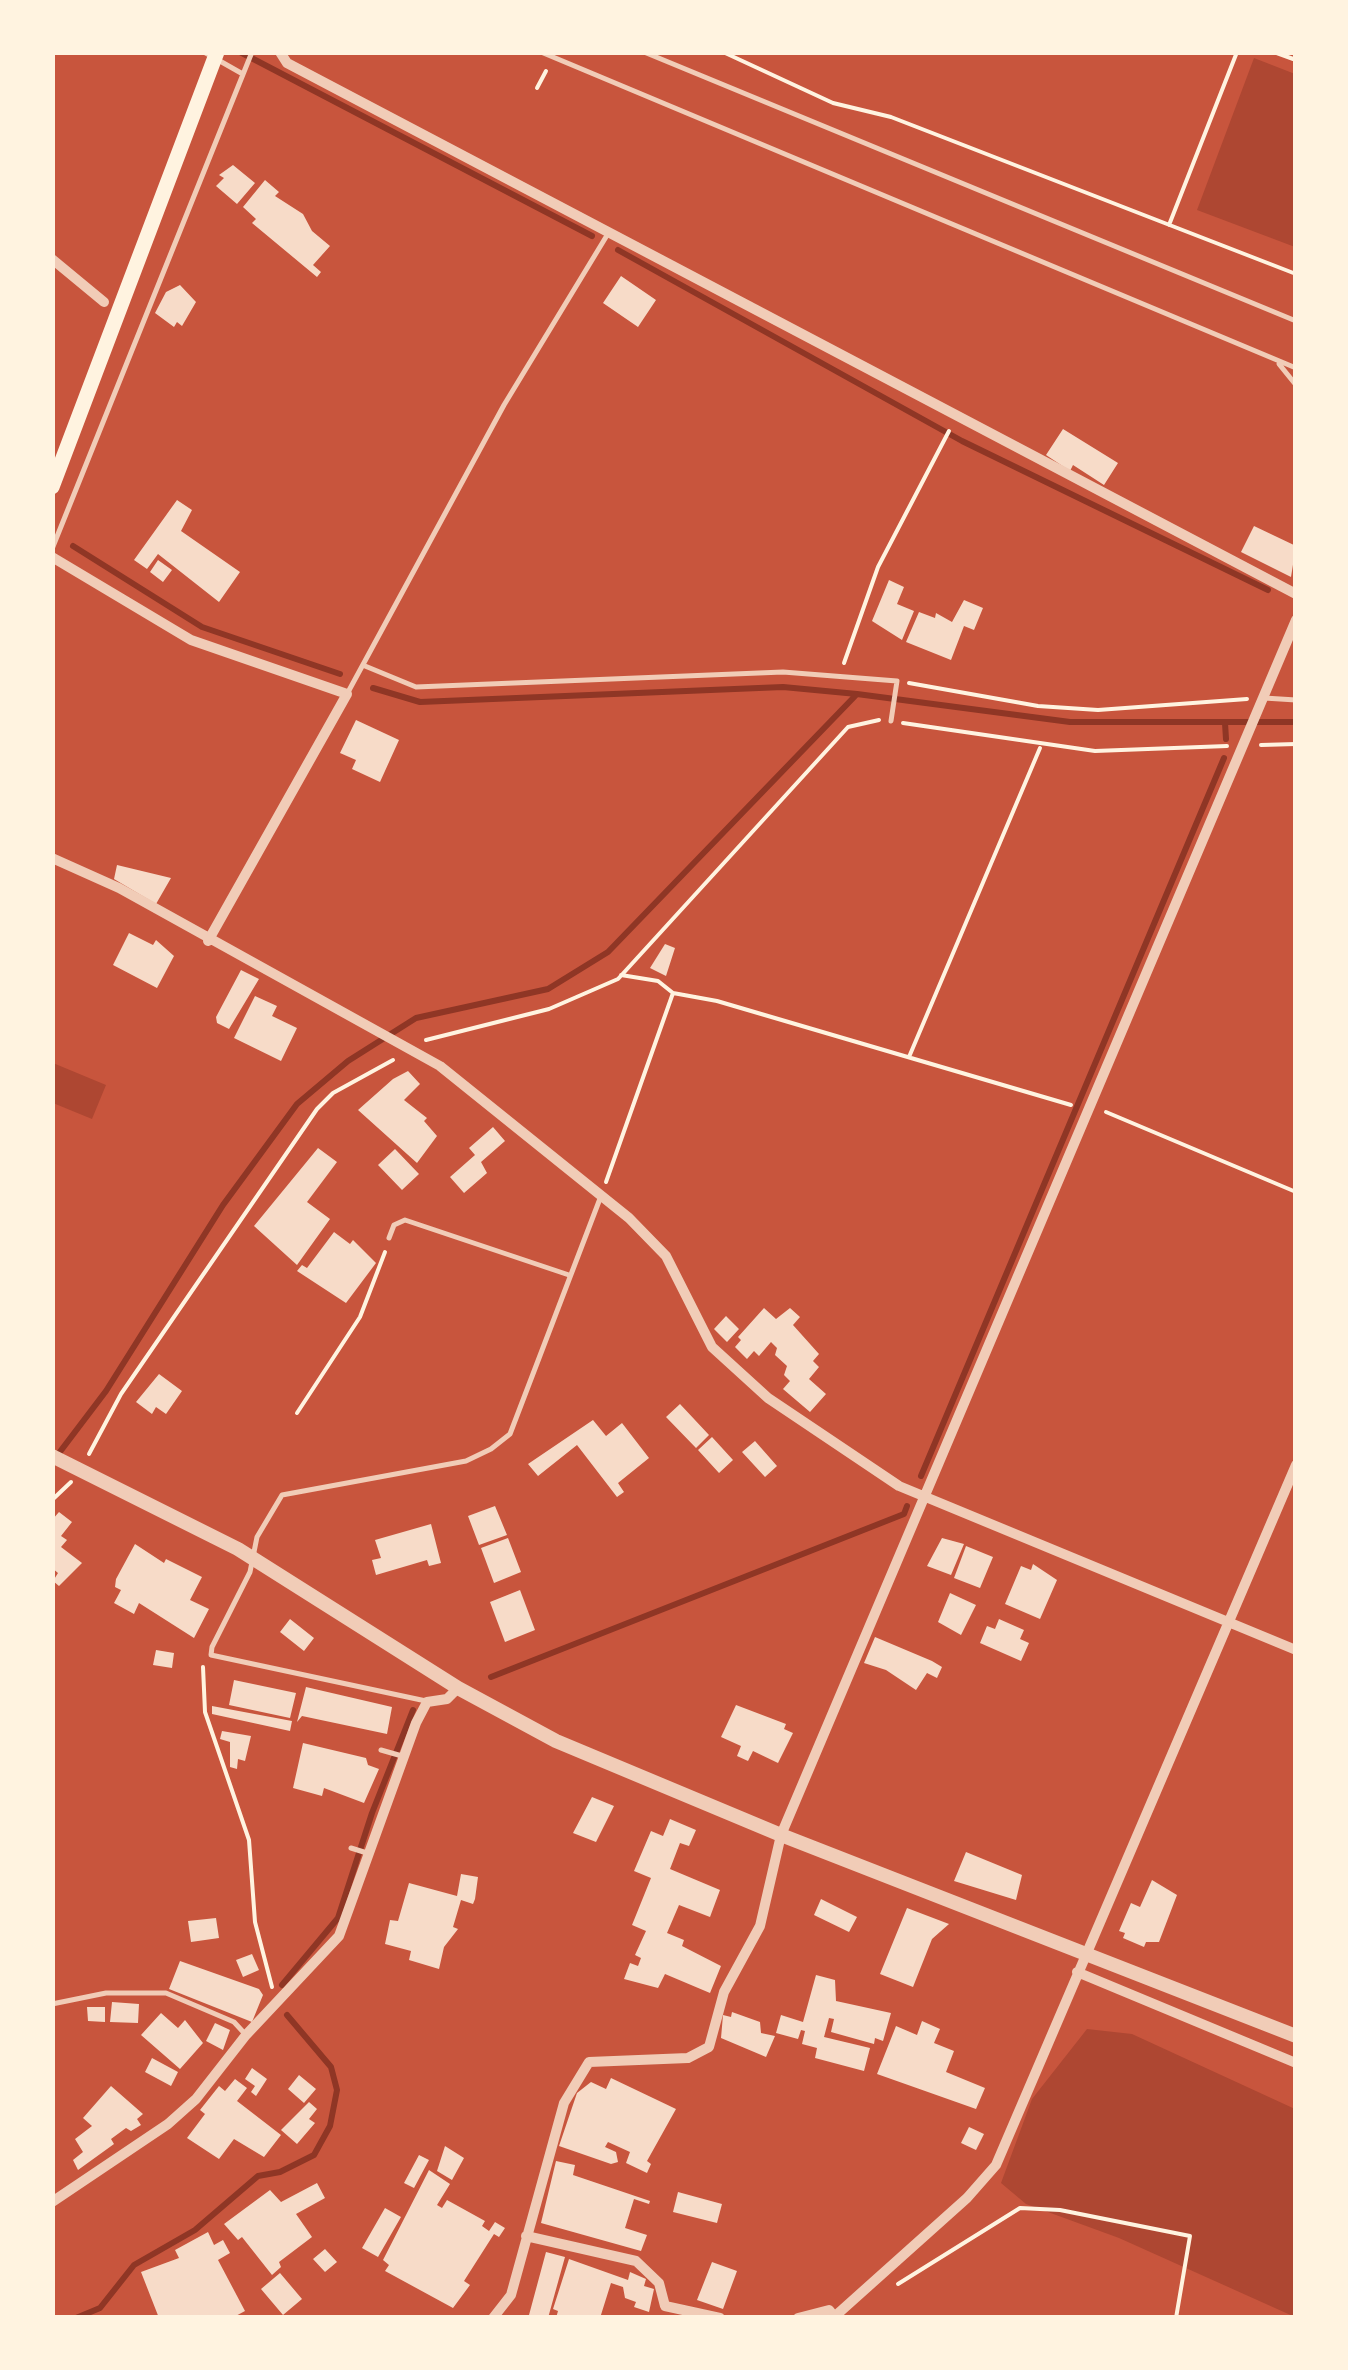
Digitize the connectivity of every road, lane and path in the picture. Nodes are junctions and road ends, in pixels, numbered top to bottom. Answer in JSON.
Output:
{"nodes":[{"id":1,"x":204,"y":52,"type":"edge"},
{"id":2,"x":217,"y":52,"type":"edge"},
{"id":3,"x":252,"y":52,"type":"edge"},
{"id":4,"x":280,"y":52,"type":"edge"},
{"id":5,"x":541,"y":52,"type":"edge"},
{"id":6,"x":644,"y":52,"type":"edge"},
{"id":7,"x":722,"y":52,"type":"edge"},
{"id":8,"x":1236,"y":52,"type":"edge"},
{"id":9,"x":1274,"y":52,"type":"edge"},
{"id":10,"x":552,"y":58,"type":"junction"},
{"id":11,"x":1296,"y":60,"type":"edge"},
{"id":12,"x":241,"y":73,"type":"junction"},
{"id":13,"x":537,"y":88,"type":"dead end"},
{"id":14,"x":1169,"y":225,"type":"junction"},
{"id":15,"x":609,"y":232,"type":"junction"},
{"id":16,"x":52,"y":259,"type":"edge"},
{"id":17,"x":1296,"y":274,"type":"edge"},
{"id":18,"x":104,"y":302,"type":"dead end"},
{"id":19,"x":1296,"y":322,"type":"edge"},
{"id":20,"x":1277,"y":362,"type":"junction"},
{"id":21,"x":1296,"y":368,"type":"edge"},
{"id":22,"x":1296,"y":385,"type":"edge"},
{"id":23,"x":957,"y":416,"type":"junction"},
{"id":24,"x":52,"y":487,"type":"edge"},
{"id":25,"x":52,"y":549,"type":"edge"},
{"id":26,"x":52,"y":557,"type":"edge"},
{"id":27,"x":1296,"y":594,"type":"edge"},
{"id":28,"x":1296,"y":620,"type":"edge"},
{"id":29,"x":365,"y":666,"type":"junction"},
{"id":30,"x":838,"y":677,"type":"junction"},
{"id":31,"x":897,"y":681,"type":"junction"},
{"id":32,"x":347,"y":694,"type":"junction"},
{"id":33,"x":1296,"y":700,"type":"edge"},
{"id":34,"x":1259,"y":704,"type":"junction"},
{"id":35,"x":891,"y":721,"type":"junction"},
{"id":36,"x":1243,"y":741,"type":"junction"},
{"id":37,"x":1296,"y":744,"type":"edge"},
{"id":38,"x":1040,"y":746,"type":"junction"},
{"id":39,"x":52,"y":858,"type":"edge"},
{"id":40,"x":208,"y":940,"type":"junction"},
{"id":41,"x":621,"y":974,"type":"junction"},
{"id":42,"x":673,"y":993,"type":"junction"},
{"id":43,"x":406,"y":1047,"type":"junction"},
{"id":44,"x":909,"y":1057,"type":"junction"},
{"id":45,"x":1066,"y":1103,"type":"dead end"},
{"id":46,"x":1088,"y":1104,"type":"junction"},
{"id":47,"x":1296,"y":1192,"type":"edge"},
{"id":48,"x":601,"y":1196,"type":"junction"},
{"id":49,"x":389,"y":1238,"type":"joint"},
{"id":50,"x":569,"y":1275,"type":"junction"},
{"id":51,"x":297,"y":1413,"type":"dead end"},
{"id":52,"x":52,"y":1456,"type":"edge"},
{"id":53,"x":1296,"y":1465,"type":"edge"},
{"id":54,"x":78,"y":1468,"type":"junction"},
{"id":55,"x":923,"y":1497,"type":"junction"},
{"id":56,"x":52,"y":1500,"type":"edge"},
{"id":57,"x":250,"y":1556,"type":"junction"},
{"id":58,"x":1229,"y":1622,"type":"junction"},
{"id":59,"x":1296,"y":1650,"type":"edge"},
{"id":60,"x":210,"y":1655,"type":"junction"},
{"id":61,"x":458,"y":1688,"type":"junction"},
{"id":62,"x":427,"y":1702,"type":"junction"},
{"id":63,"x":382,"y":1750,"type":"dead end"},
{"id":64,"x":401,"y":1756,"type":"junction"},
{"id":65,"x":781,"y":1835,"type":"junction"},
{"id":66,"x":351,"y":1848,"type":"dead end"},
{"id":67,"x":368,"y":1854,"type":"junction"},
{"id":68,"x":1086,"y":1953,"type":"junction"},
{"id":69,"x":1077,"y":1972,"type":"junction"},
{"id":70,"x":280,"y":2000,"type":"junction"},
{"id":71,"x":52,"y":2004,"type":"edge"},
{"id":72,"x":246,"y":2035,"type":"junction"},
{"id":73,"x":1296,"y":2036,"type":"edge"},
{"id":74,"x":1296,"y":2064,"type":"edge"},
{"id":75,"x":52,"y":2202,"type":"edge"},
{"id":76,"x":526,"y":2236,"type":"junction"},
{"id":77,"x":896,"y":2285,"type":"dead end"},
{"id":78,"x":834,"y":2317,"type":"edge"},
{"id":79,"x":493,"y":2318,"type":"edge"},
{"id":80,"x":720,"y":2318,"type":"edge"},
{"id":81,"x":798,"y":2318,"type":"edge"},
{"id":82,"x":1176,"y":2318,"type":"edge"}],
"edges":[{"from":1,"to":12,"type":"lane"},
{"from":2,"to":24,"type":"main road"},
{"from":3,"to":12,"type":"lane"},
{"from":4,"to":15,"type":"street"},
{"from":5,"to":10,"type":"lane"},
{"from":6,"to":19,"type":"lane"},
{"from":7,"to":14,"type":"path"},
{"from":8,"to":14,"type":"path"},
{"from":9,"to":11,"type":"path"},
{"from":10,"to":13,"type":"path"},
{"from":10,"to":20,"type":"lane"},
{"from":12,"to":25,"type":"lane"},
{"from":14,"to":17,"type":"path"},
{"from":15,"to":23,"type":"street"},
{"from":15,"to":29,"type":"lane"},
{"from":16,"to":18,"type":"street"},
{"from":20,"to":21,"type":"lane"},
{"from":20,"to":22,"type":"lane"},
{"from":23,"to":27,"type":"street"},
{"from":23,"to":30,"type":"path"},
{"from":26,"to":32,"type":"street"},
{"from":28,"to":34,"type":"street"},
{"from":29,"to":30,"type":"lane"},
{"from":29,"to":32,"type":"lane"},
{"from":30,"to":31,"type":"lane"},
{"from":31,"to":34,"type":"path"},
{"from":31,"to":35,"type":"lane"},
{"from":32,"to":40,"type":"street"},
{"from":33,"to":34,"type":"lane"},
{"from":34,"to":36,"type":"street"},
{"from":35,"to":38,"type":"path"},
{"from":35,"to":41,"type":"path"},
{"from":36,"to":37,"type":"path"},
{"from":36,"to":38,"type":"path"},
{"from":36,"to":46,"type":"street"},
{"from":38,"to":44,"type":"path"},
{"from":39,"to":40,"type":"street"},
{"from":40,"to":43,"type":"street"},
{"from":41,"to":42,"type":"path"},
{"from":41,"to":43,"type":"path"},
{"from":42,"to":44,"type":"path"},
{"from":42,"to":48,"type":"path"},
{"from":43,"to":48,"type":"street"},
{"from":43,"to":54,"type":"path"},
{"from":44,"to":45,"type":"path"},
{"from":46,"to":47,"type":"path"},
{"from":46,"to":55,"type":"street"},
{"from":48,"to":50,"type":"lane"},
{"from":48,"to":55,"type":"street"},
{"from":49,"to":50,"type":"lane"},
{"from":49,"to":51,"type":"path"},
{"from":50,"to":57,"type":"lane"},
{"from":52,"to":54,"type":"street"},
{"from":53,"to":58,"type":"street"},
{"from":54,"to":56,"type":"path"},
{"from":54,"to":57,"type":"street"},
{"from":55,"to":58,"type":"street"},
{"from":55,"to":65,"type":"street"},
{"from":57,"to":60,"type":"lane"},
{"from":57,"to":61,"type":"street"},
{"from":58,"to":59,"type":"street"},
{"from":58,"to":68,"type":"street"},
{"from":60,"to":62,"type":"lane"},
{"from":60,"to":70,"type":"path"},
{"from":61,"to":62,"type":"street"},
{"from":61,"to":65,"type":"street"},
{"from":62,"to":64,"type":"street"},
{"from":63,"to":64,"type":"lane"},
{"from":64,"to":67,"type":"street"},
{"from":65,"to":68,"type":"street"},
{"from":65,"to":76,"type":"street"},
{"from":66,"to":67,"type":"lane"},
{"from":67,"to":70,"type":"street"},
{"from":68,"to":69,"type":"street"},
{"from":68,"to":73,"type":"street"},
{"from":69,"to":74,"type":"street"},
{"from":69,"to":78,"type":"street"},
{"from":70,"to":72,"type":"street"},
{"from":71,"to":72,"type":"lane"},
{"from":72,"to":75,"type":"street"},
{"from":76,"to":79,"type":"street"},
{"from":76,"to":80,"type":"street"},
{"from":77,"to":82,"type":"path"},
{"from":78,"to":81,"type":"street"}]}
